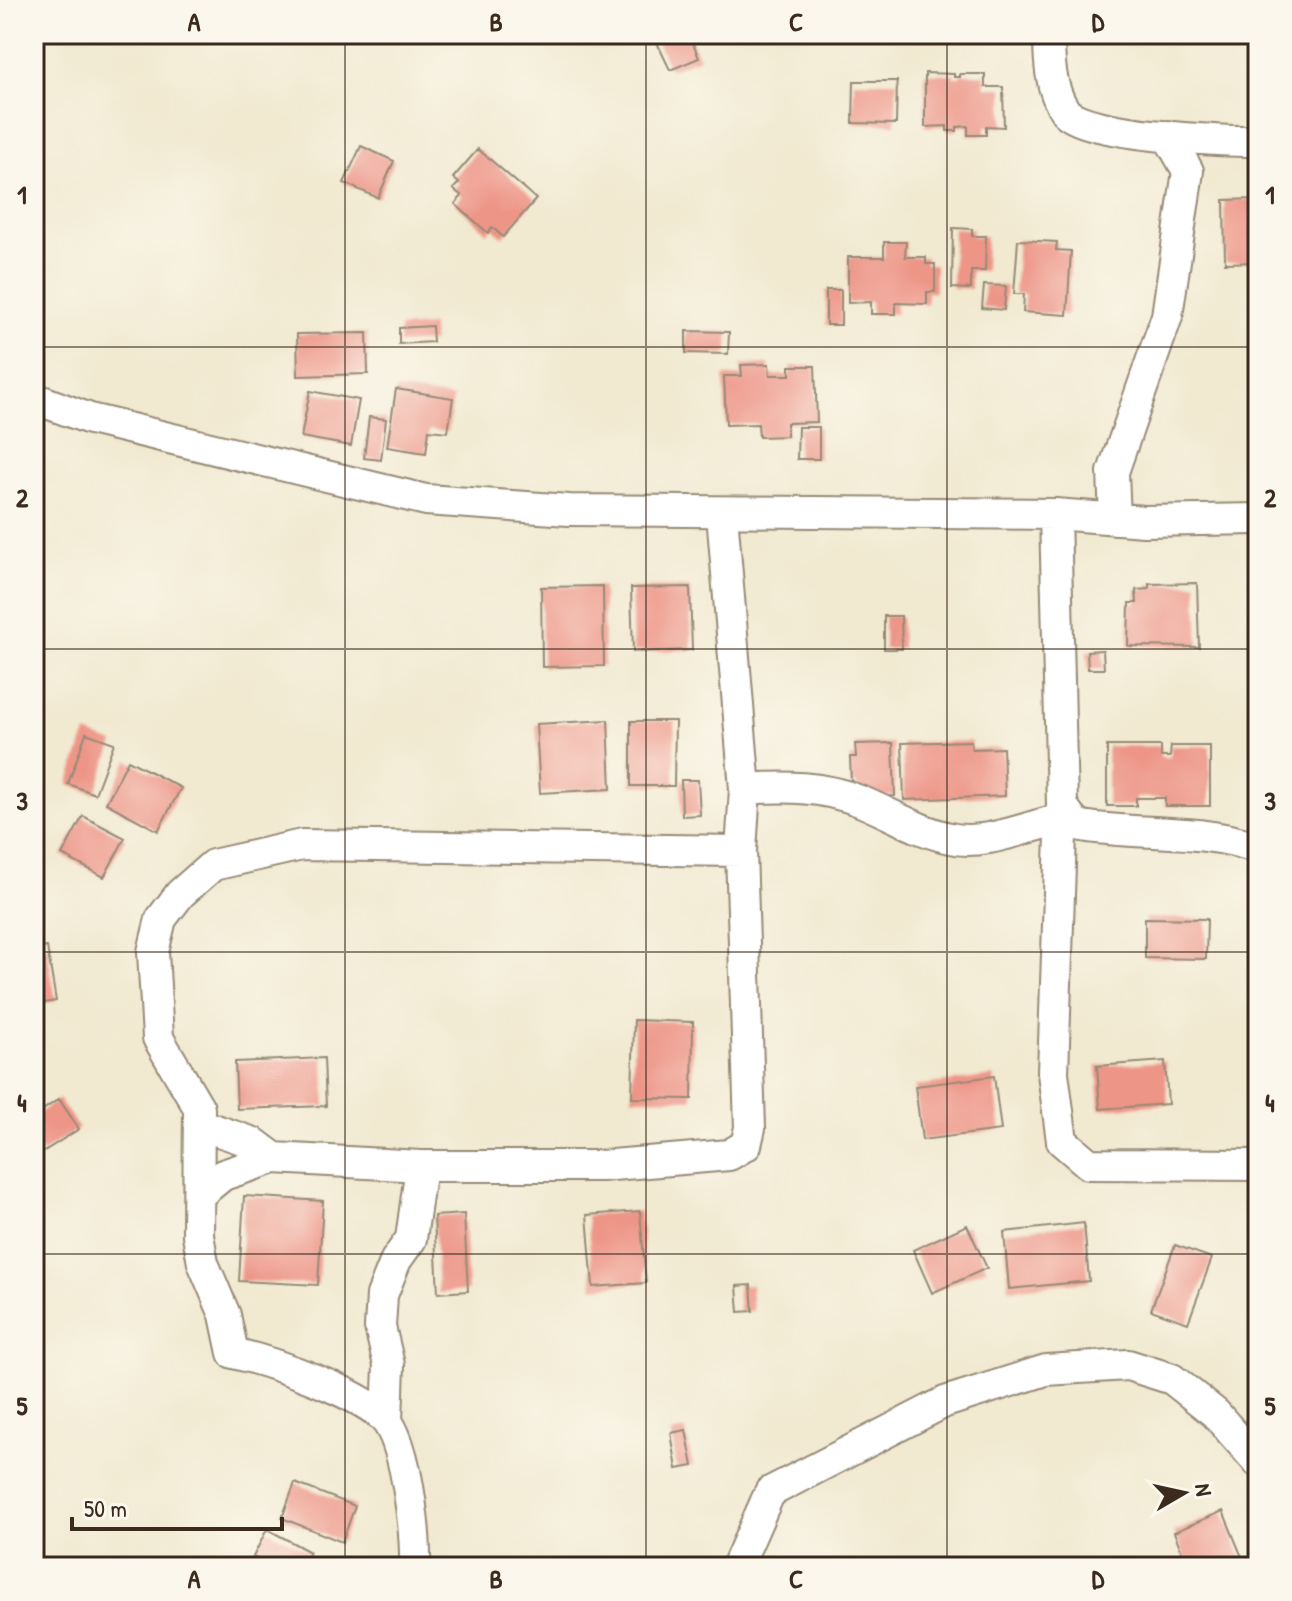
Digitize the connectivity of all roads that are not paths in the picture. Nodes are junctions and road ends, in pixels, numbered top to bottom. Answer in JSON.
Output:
{"nodes":[{"id":1,"x":1049,"y":34,"type":"edge"},
{"id":2,"x":1168,"y":136,"type":"junction"},
{"id":3,"x":1258,"y":141,"type":"edge"},
{"id":4,"x":34,"y":398,"type":"edge"},
{"id":5,"x":722,"y":514,"type":"junction"},
{"id":6,"x":1055,"y":514,"type":"junction"},
{"id":7,"x":1115,"y":519,"type":"junction"},
{"id":8,"x":1258,"y":519,"type":"edge"},
{"id":9,"x":745,"y":789,"type":"junction"},
{"id":10,"x":1060,"y":813,"type":"junction"},
{"id":11,"x":1258,"y":848,"type":"edge"},
{"id":12,"x":741,"y":851,"type":"junction"},
{"id":13,"x":201,"y":1125,"type":"junction"},
{"id":14,"x":274,"y":1158,"type":"junction"},
{"id":15,"x":1258,"y":1165,"type":"edge"},
{"id":16,"x":421,"y":1166,"type":"junction"},
{"id":17,"x":201,"y":1193,"type":"junction"},
{"id":18,"x":387,"y":1421,"type":"junction"},
{"id":19,"x":1258,"y":1462,"type":"edge"},
{"id":20,"x":415,"y":1567,"type":"edge"},
{"id":21,"x":737,"y":1567,"type":"edge"}],
"edges":[{"from":1,"to":2,"type":"street"},
{"from":2,"to":3,"type":"street"},
{"from":2,"to":7,"type":"street"},
{"from":4,"to":5,"type":"street"},
{"from":5,"to":6,"type":"street"},
{"from":5,"to":9,"type":"street"},
{"from":6,"to":7,"type":"street"},
{"from":6,"to":10,"type":"street"},
{"from":7,"to":8,"type":"street"},
{"from":9,"to":10,"type":"street"},
{"from":9,"to":12,"type":"street"},
{"from":10,"to":11,"type":"street"},
{"from":10,"to":15,"type":"street"},
{"from":12,"to":13,"type":"street"},
{"from":12,"to":16,"type":"street"},
{"from":13,"to":14,"type":"street"},
{"from":13,"to":17,"type":"street"},
{"from":14,"to":16,"type":"street"},
{"from":14,"to":17,"type":"street"},
{"from":16,"to":18,"type":"street"},
{"from":17,"to":18,"type":"street"},
{"from":18,"to":20,"type":"street"},
{"from":19,"to":21,"type":"street"}]}
